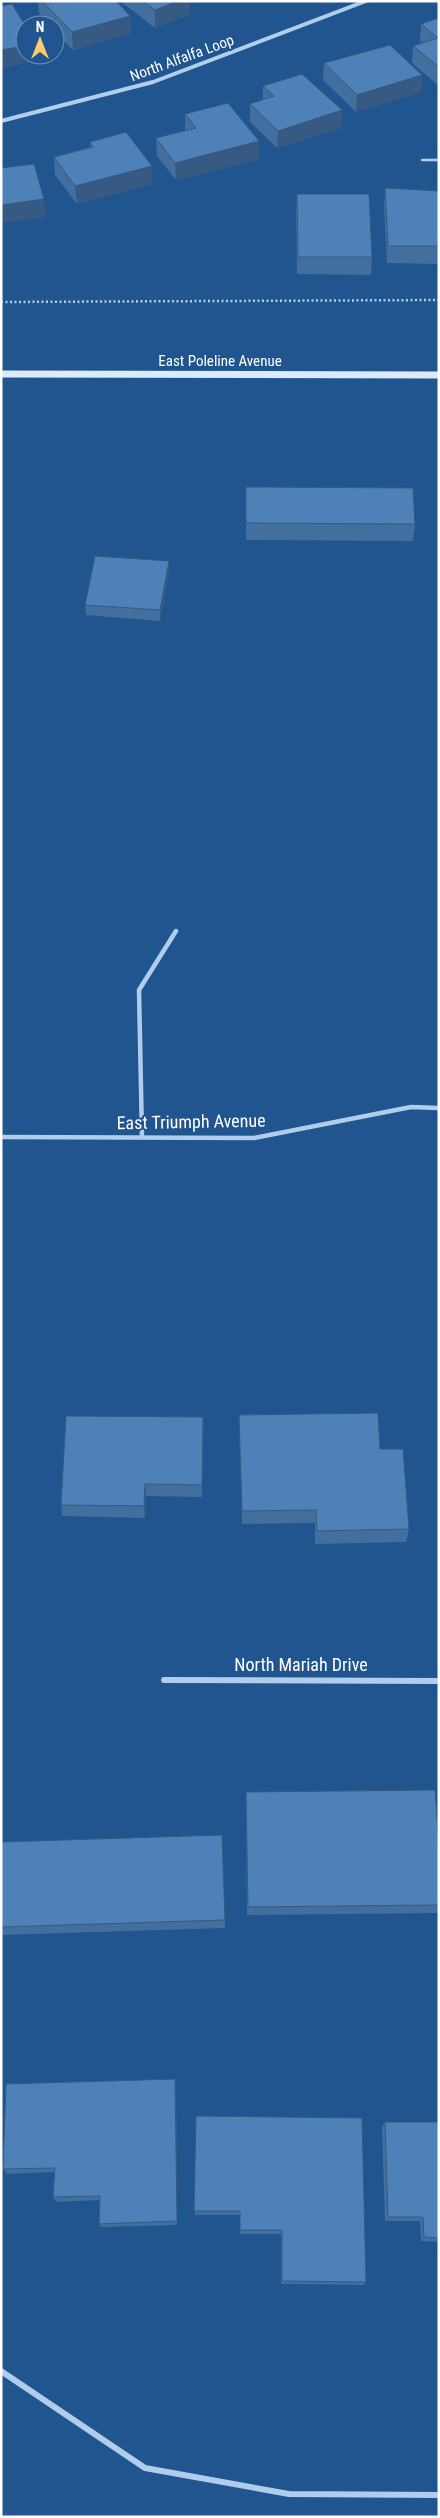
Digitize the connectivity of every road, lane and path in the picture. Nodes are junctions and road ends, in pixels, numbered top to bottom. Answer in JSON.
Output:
{"nodes":[{"id":1,"x":366,"y":1,"type":"edge"},
{"id":2,"x":1,"y":121,"type":"edge"},
{"id":3,"x":422,"y":160,"type":"dead end"},
{"id":4,"x":439,"y":160,"type":"edge"},
{"id":5,"x":439,"y":300,"type":"edge"},
{"id":6,"x":1,"y":302,"type":"edge"},
{"id":7,"x":1,"y":374,"type":"edge"},
{"id":8,"x":439,"y":375,"type":"edge"},
{"id":9,"x":176,"y":931,"type":"dead end"},
{"id":10,"x":439,"y":1108,"type":"edge"},
{"id":11,"x":1,"y":1137,"type":"edge"},
{"id":12,"x":142,"y":1137,"type":"junction"},
{"id":13,"x":164,"y":1680,"type":"dead end"},
{"id":14,"x":439,"y":1681,"type":"edge"},
{"id":15,"x":1,"y":2371,"type":"edge"},
{"id":16,"x":439,"y":2495,"type":"edge"}],
"edges":[{"from":1,"to":2,"type":"street","name":"North Alfalfa Loop"},
{"from":3,"to":4,"type":"lane"},
{"from":5,"to":6,"type":"path"},
{"from":7,"to":8,"type":"main road","name":"East Poleline Avenue"},
{"from":9,"to":12,"type":"street"},
{"from":10,"to":12,"type":"street","name":"East Triumph Avenue"},
{"from":11,"to":12,"type":"street","name":"East Triumph Avenue"},
{"from":13,"to":14,"type":"street","name":"North Mariah Drive"},
{"from":15,"to":16,"type":"street"}]}
